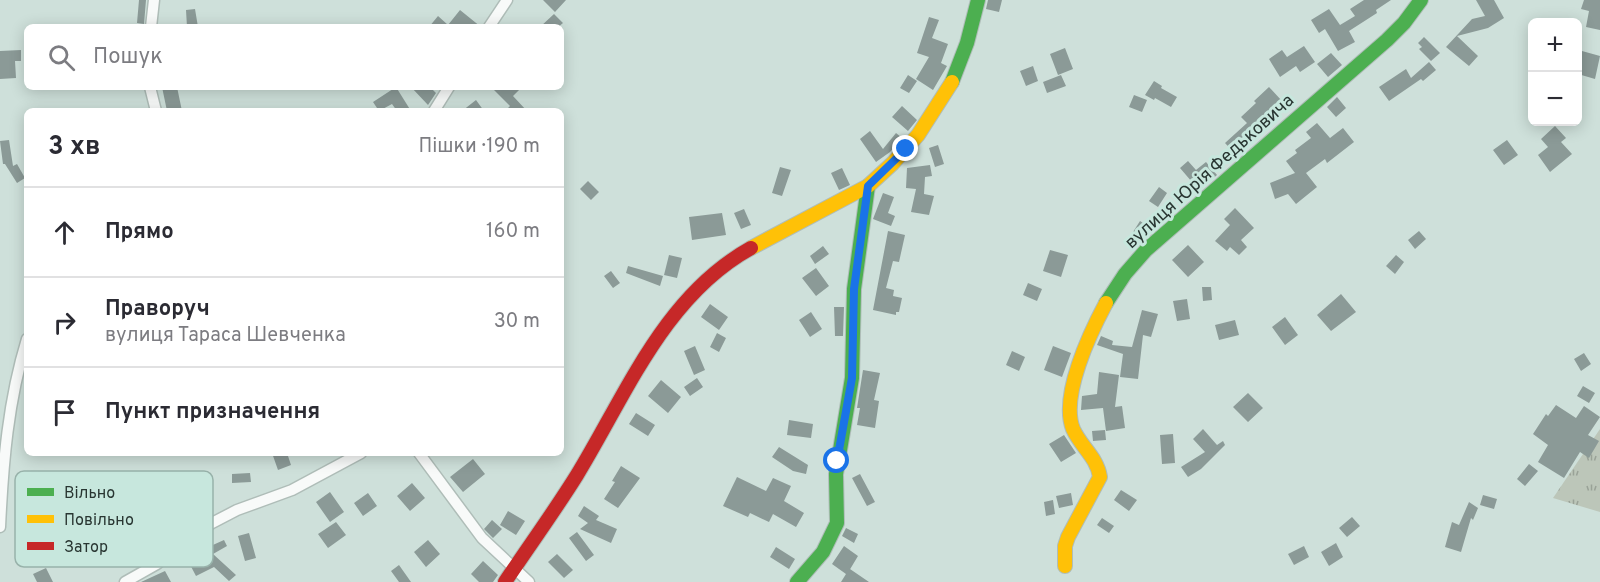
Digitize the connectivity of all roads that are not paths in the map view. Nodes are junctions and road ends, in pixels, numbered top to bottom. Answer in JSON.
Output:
{"nodes":[{"id":1,"x":154,"y":0,"type":"edge"},
{"id":2,"x":507,"y":0,"type":"edge"},
{"id":3,"x":978,"y":0,"type":"edge"},
{"id":4,"x":1421,"y":0,"type":"edge"},
{"id":5,"x":151,"y":24,"type":"edge"},
{"id":6,"x":491,"y":24,"type":"edge"},
{"id":7,"x":151,"y":90,"type":"edge"},
{"id":8,"x":447,"y":90,"type":"edge"},
{"id":9,"x":155,"y":108,"type":"edge"},
{"id":10,"x":436,"y":108,"type":"edge"},
{"id":11,"x":868,"y":186,"type":"junction"},
{"id":12,"x":24,"y":350,"type":"edge"},
{"id":13,"x":355,"y":456,"type":"edge"},
{"id":14,"x":421,"y":456,"type":"edge"},
{"id":15,"x":213,"y":522,"type":"edge"},
{"id":16,"x":0,"y":527,"type":"edge"},
{"id":17,"x":1065,"y":566,"type":"dead end"},
{"id":18,"x":152,"y":567,"type":"edge"},
{"id":19,"x":514,"y":569,"type":"junction"},
{"id":20,"x":125,"y":582,"type":"edge"},
{"id":21,"x":505,"y":582,"type":"edge"},
{"id":22,"x":529,"y":582,"type":"edge"},
{"id":23,"x":797,"y":582,"type":"edge"}],
"edges":[{"from":1,"to":5,"type":"street"},
{"from":2,"to":6,"type":"street"},
{"from":3,"to":11,"type":"street"},
{"from":4,"to":17,"type":"street","name":"вулиця Юрія Федьковича"},
{"from":7,"to":9,"type":"street"},
{"from":8,"to":10,"type":"street"},
{"from":11,"to":19,"type":"street"},
{"from":11,"to":23,"type":"street"},
{"from":12,"to":16,"type":"street"},
{"from":13,"to":15,"type":"street"},
{"from":14,"to":19,"type":"street"},
{"from":18,"to":20,"type":"street"},
{"from":19,"to":21,"type":"street"},
{"from":19,"to":22,"type":"street"}]}
